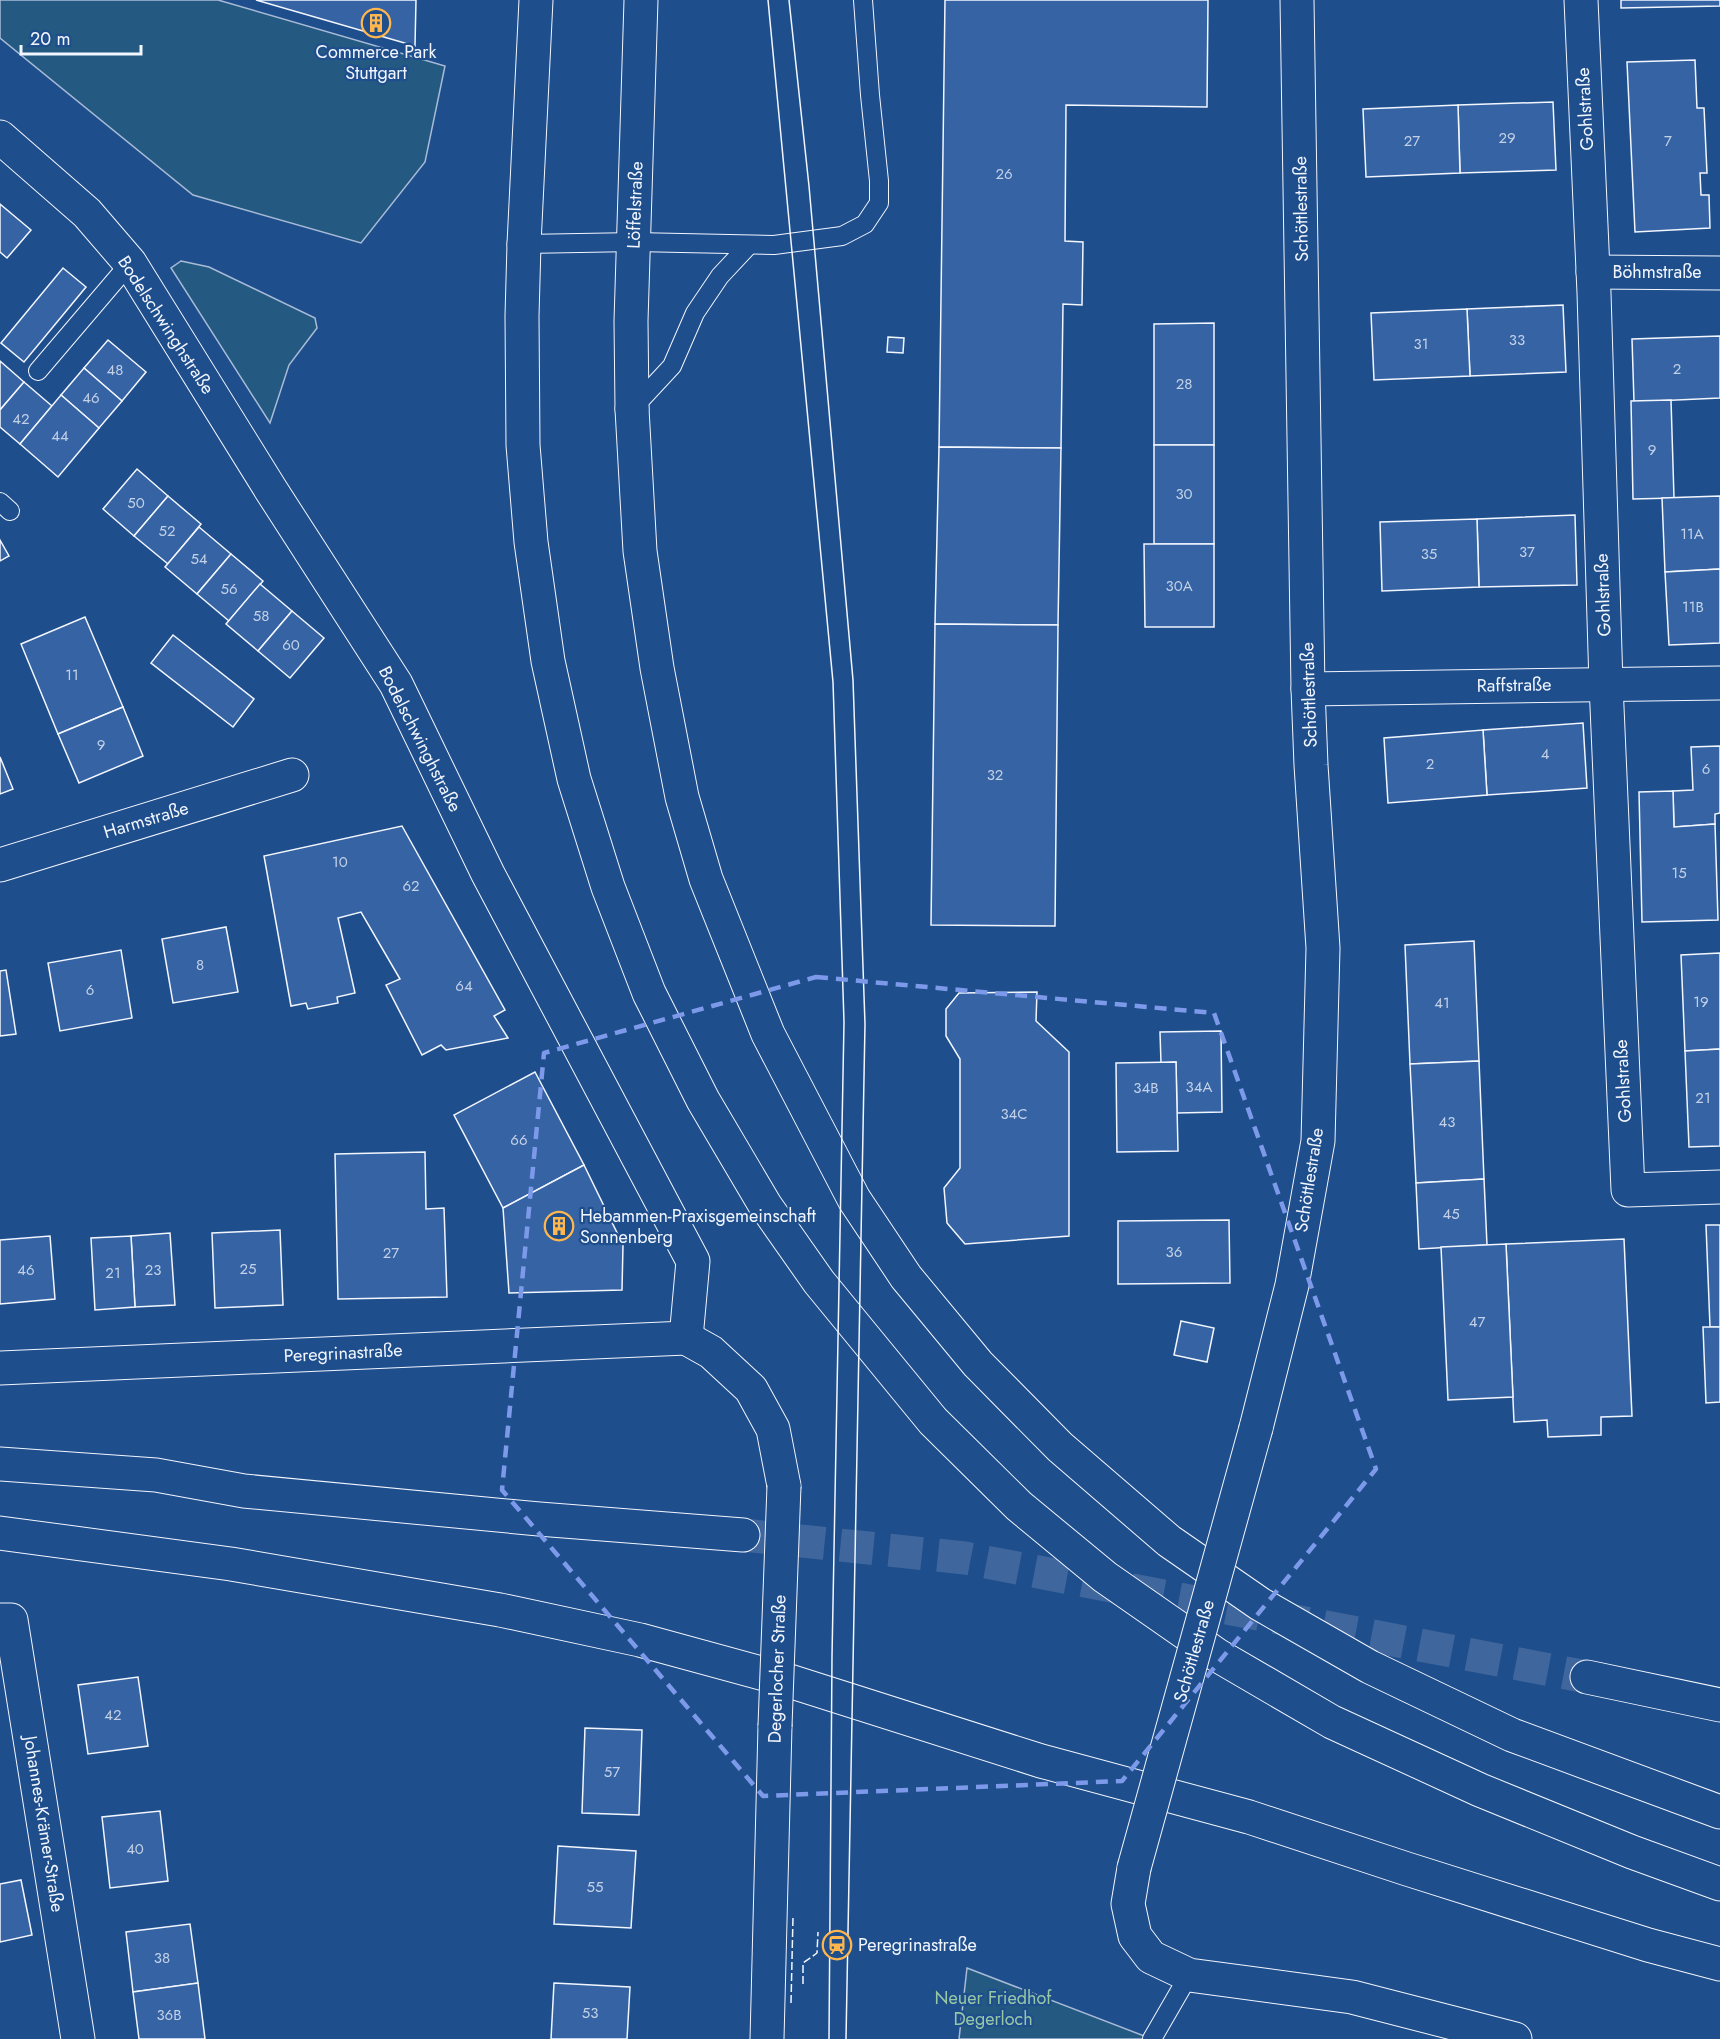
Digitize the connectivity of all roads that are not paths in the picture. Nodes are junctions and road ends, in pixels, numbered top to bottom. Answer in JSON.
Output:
{"nodes":[{"id":1,"x":536,"y":0,"type":"edge"},
{"id":2,"x":641,"y":0,"type":"edge"},
{"id":3,"x":863,"y":0,"type":"edge"},
{"id":4,"x":1298,"y":0,"type":"edge"},
{"id":5,"x":1581,"y":0,"type":"edge"},
{"id":6,"x":0,"y":138,"type":"edge"},
{"id":7,"x":635,"y":242,"type":"junction"},
{"id":8,"x":524,"y":244,"type":"junction"},
{"id":9,"x":749,"y":245,"type":"junction"},
{"id":10,"x":130,"y":263,"type":"junction"},
{"id":11,"x":1593,"y":272,"type":"junction"},
{"id":12,"x":1720,"y":273,"type":"edge"},
{"id":13,"x":38,"y":371,"type":"dead end"},
{"id":14,"x":632,"y":409,"type":"junction"},
{"id":15,"x":1720,"y":683,"type":"edge"},
{"id":16,"x":1606,"y":684,"type":"junction"},
{"id":17,"x":1308,"y":689,"type":"junction"},
{"id":18,"x":292,"y":775,"type":"dead end"},
{"id":19,"x":0,"y":865,"type":"edge"},
{"id":20,"x":1720,"y":1186,"type":"edge"},
{"id":21,"x":686,"y":1338,"type":"junction"},
{"id":22,"x":0,"y":1368,"type":"edge"},
{"id":23,"x":0,"y":1464,"type":"edge"},
{"id":24,"x":0,"y":1533,"type":"edge"},
{"id":25,"x":743,"y":1535,"type":"tunnel mouth"},
{"id":26,"x":0,"y":1620,"type":"edge"},
{"id":27,"x":1587,"y":1677,"type":"tunnel mouth"},
{"id":28,"x":1720,"y":1705,"type":"edge"},
{"id":29,"x":1720,"y":1812,"type":"edge"},
{"id":30,"x":1720,"y":1884,"type":"edge"},
{"id":31,"x":1720,"y":1964,"type":"edge"},
{"id":32,"x":1189,"y":1975,"type":"junction"},
{"id":33,"x":78,"y":2039,"type":"edge"},
{"id":34,"x":767,"y":2039,"type":"edge"},
{"id":35,"x":1152,"y":2039,"type":"edge"},
{"id":36,"x":1515,"y":2039,"type":"edge"}],
"edges":[{"from":1,"to":8,"type":"main road"},
{"from":2,"to":7,"type":"main road","name":"Löffelstraße"},
{"from":3,"to":9,"type":"lane"},
{"from":4,"to":17,"type":"main road","name":"Schöttlestraße"},
{"from":5,"to":11,"type":"main road","name":"Gohlstraße"},
{"from":6,"to":10,"type":"main road","name":"Bodelschwinghstraße"},
{"from":7,"to":8,"type":"lane"},
{"from":7,"to":9,"type":"lane"},
{"from":7,"to":14,"type":"main road","name":"Löffelstraße"},
{"from":8,"to":30,"type":"main road"},
{"from":9,"to":14,"type":"lane"},
{"from":10,"to":13,"type":"lane"},
{"from":10,"to":21,"type":"main road","name":"Bodelschwinghstraße"},
{"from":11,"to":12,"type":"main road","name":"Böhmstraße"},
{"from":11,"to":16,"type":"main road","name":"Gohlstraße"},
{"from":14,"to":29,"type":"main road","name":"Löffelstraße"},
{"from":15,"to":16,"type":"main road","name":"Raffstraße"},
{"from":16,"to":17,"type":"main road","name":"Raffstraße"},
{"from":16,"to":20,"type":"main road","name":"Gohlstraße"},
{"from":17,"to":32,"type":"main road","name":"Schöttlestraße","bridge":true},
{"from":18,"to":19,"type":"main road","name":"Harmstraße"},
{"from":21,"to":22,"type":"main road","name":"Peregrinastraße"},
{"from":21,"to":34,"type":"main road","name":"Degerlocher Straße","bridge":true},
{"from":23,"to":25,"type":"main road"},
{"from":24,"to":31,"type":"main road"},
{"from":26,"to":33,"type":"main road","name":"Johannes-Krämer-Straße"},
{"from":27,"to":28,"type":"main road"},
{"from":32,"to":35,"type":"lane"},
{"from":32,"to":36,"type":"main road","name":"Schöttlestraße"}]}
